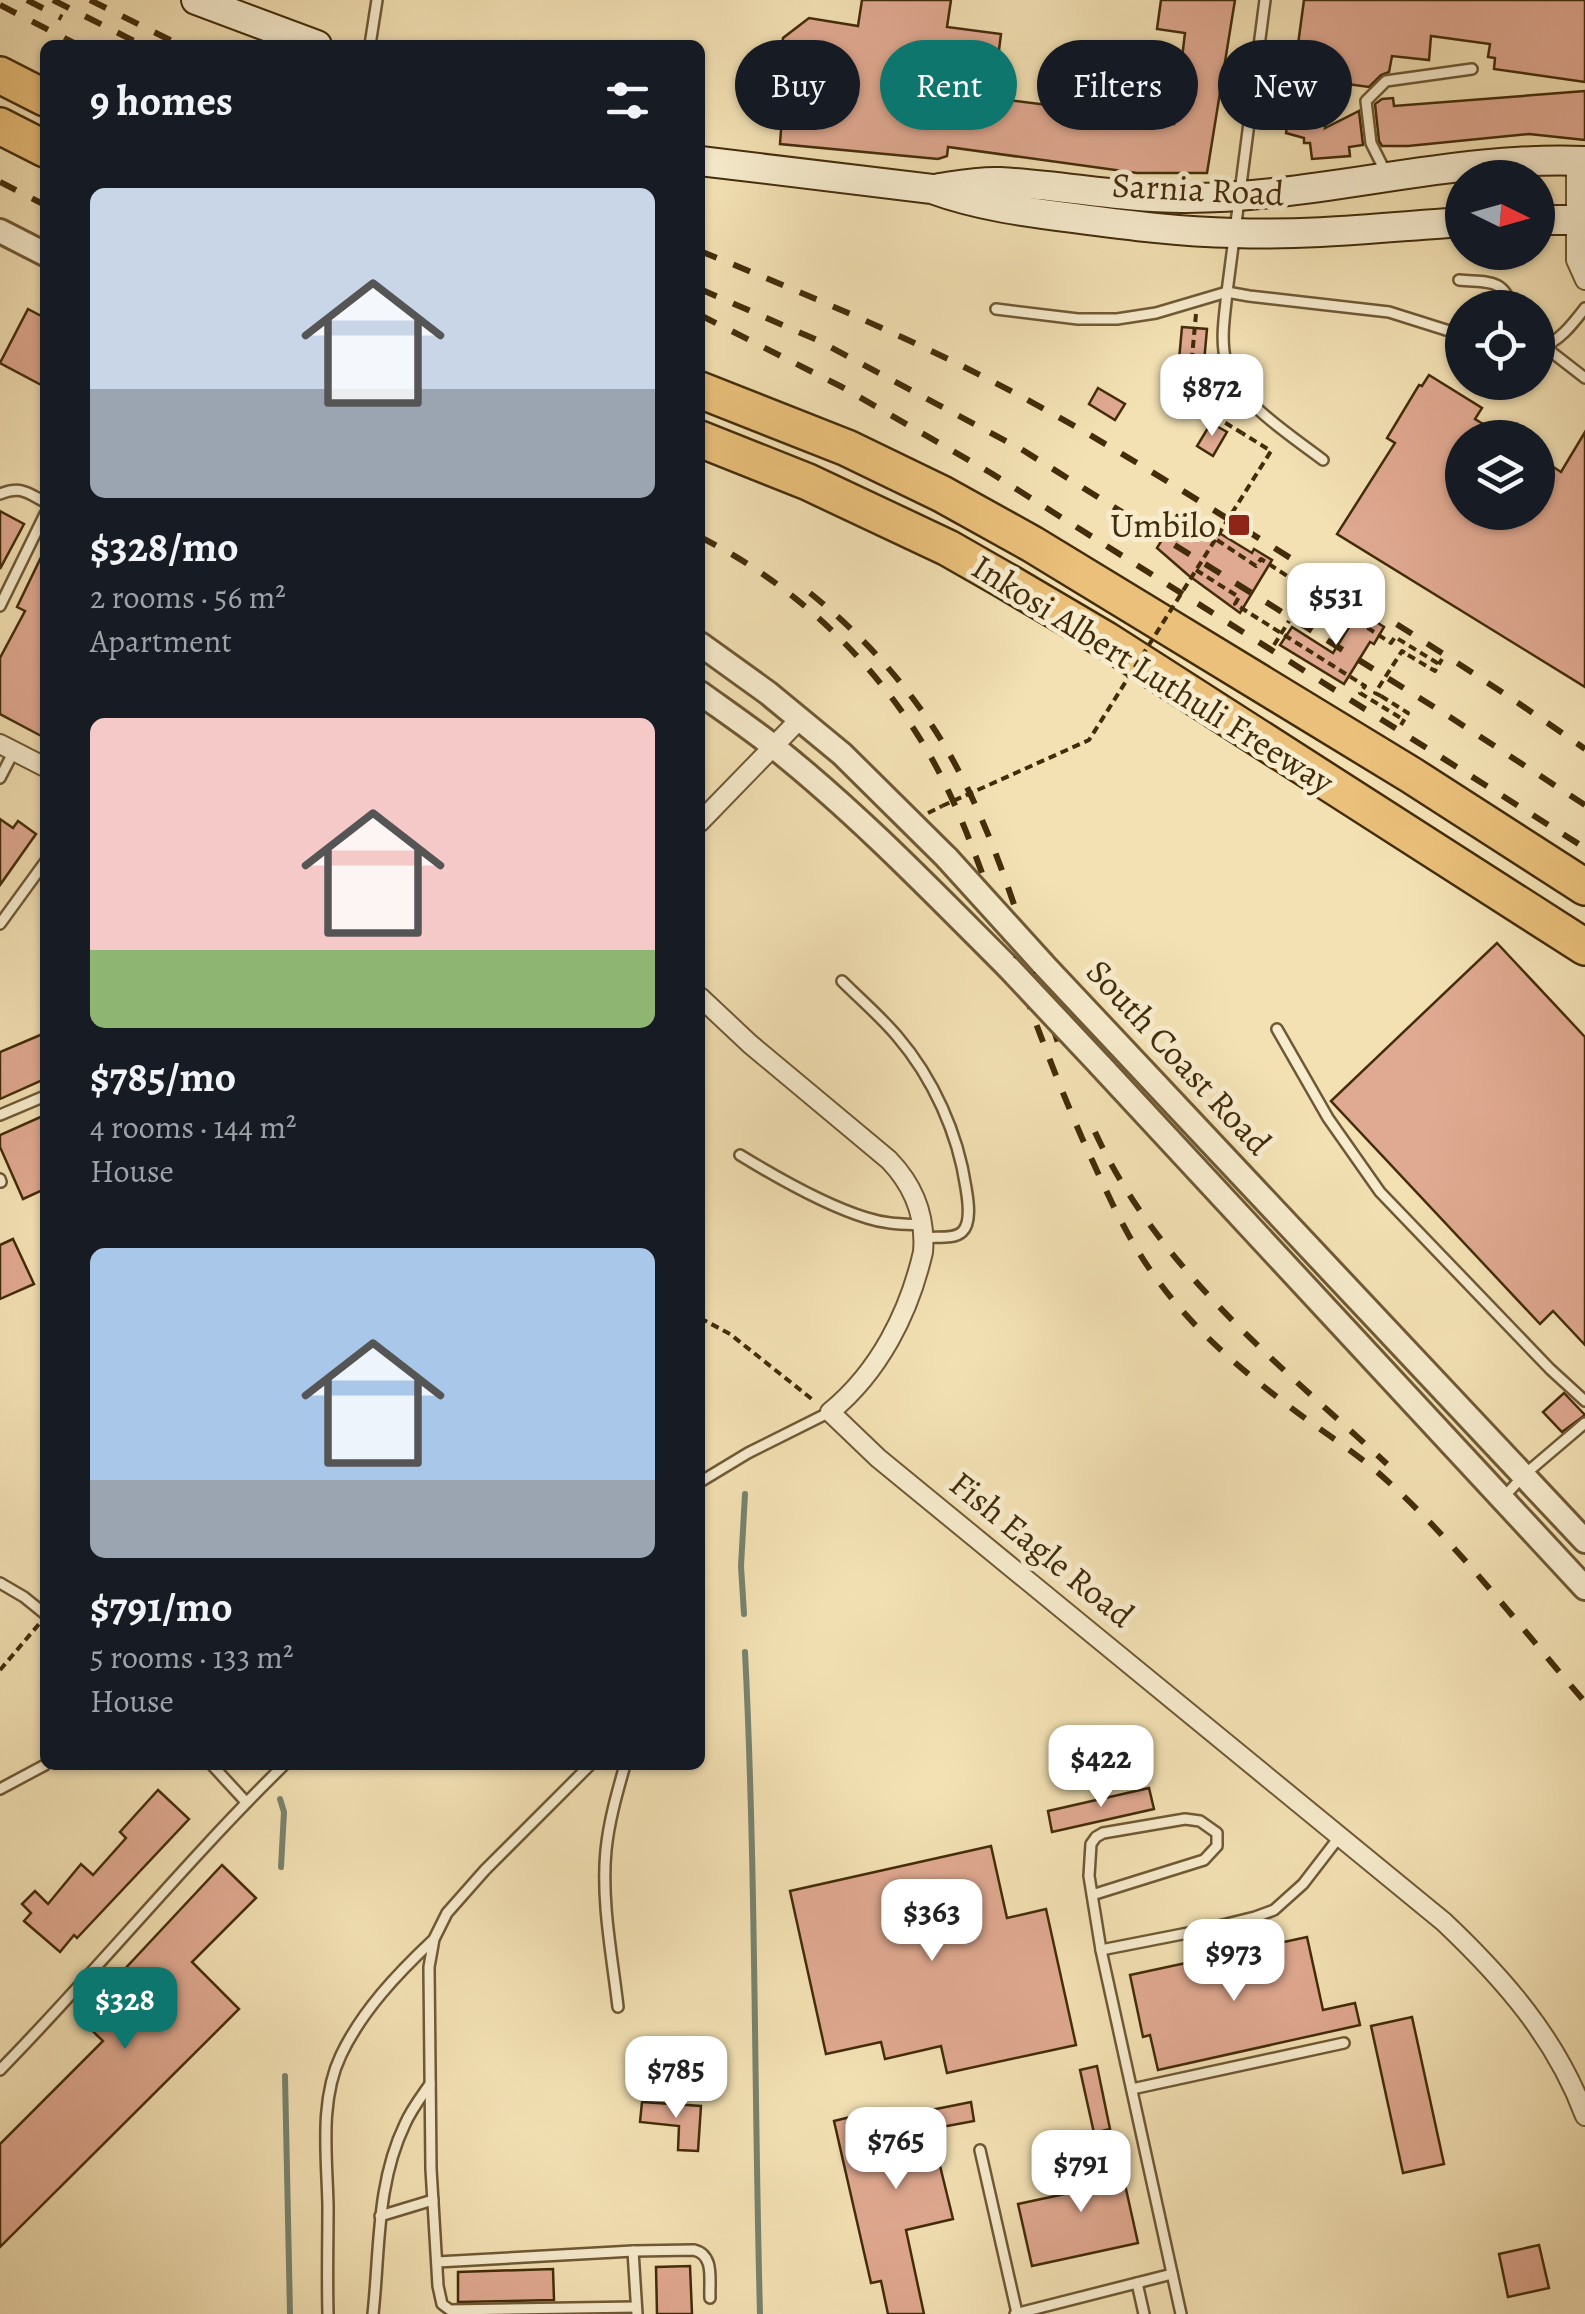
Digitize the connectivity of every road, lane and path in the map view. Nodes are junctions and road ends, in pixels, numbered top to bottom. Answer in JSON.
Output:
{"nodes":[{"id":1,"x":196,"y":0,"type":"edge"},
{"id":2,"x":376,"y":0,"type":"edge"},
{"id":3,"x":1264,"y":0,"type":"edge"},
{"id":4,"x":304,"y":40,"type":"edge"},
{"id":5,"x":371,"y":40,"type":"edge"},
{"id":6,"x":1472,"y":69,"type":"dead end"},
{"id":7,"x":0,"y":75,"type":"edge"},
{"id":8,"x":40,"y":95,"type":"edge"},
{"id":9,"x":0,"y":126,"type":"edge"},
{"id":10,"x":40,"y":146,"type":"edge"},
{"id":11,"x":1580,"y":161,"type":"edge"},
{"id":12,"x":705,"y":162,"type":"edge"},
{"id":13,"x":1388,"y":178,"type":"junction"},
{"id":14,"x":932,"y":189,"type":"junction"},
{"id":15,"x":1238,"y":196,"type":"junction"},
{"id":16,"x":1580,"y":220,"type":"edge"},
{"id":17,"x":1445,"y":223,"type":"edge"},
{"id":18,"x":0,"y":232,"type":"edge"},
{"id":19,"x":1234,"y":234,"type":"junction"},
{"id":20,"x":40,"y":252,"type":"edge"},
{"id":21,"x":1458,"y":280,"type":"dead end"},
{"id":22,"x":1585,"y":280,"type":"edge"},
{"id":23,"x":1505,"y":290,"type":"edge"},
{"id":24,"x":1227,"y":292,"type":"junction"},
{"id":25,"x":1197,"y":300,"type":"junction"},
{"id":26,"x":1585,"y":308,"type":"edge"},
{"id":27,"x":996,"y":310,"type":"dead end"},
{"id":28,"x":1445,"y":329,"type":"edge"},
{"id":29,"x":1555,"y":338,"type":"edge"},
{"id":30,"x":1555,"y":358,"type":"edge"},
{"id":31,"x":1585,"y":378,"type":"edge"},
{"id":32,"x":705,"y":392,"type":"edge"},
{"id":33,"x":705,"y":441,"type":"edge"},
{"id":34,"x":1323,"y":460,"type":"dead end"},
{"id":35,"x":0,"y":494,"type":"edge"},
{"id":36,"x":40,"y":500,"type":"edge"},
{"id":37,"x":40,"y":524,"type":"edge"},
{"id":38,"x":1216,"y":540,"type":"junction"},
{"id":39,"x":1196,"y":570,"type":"junction"},
{"id":40,"x":1320,"y":582,"type":"dead end"},
{"id":41,"x":1313,"y":592,"type":"junction"},
{"id":42,"x":0,"y":606,"type":"edge"},
{"id":43,"x":1304,"y":606,"type":"dead end"},
{"id":44,"x":1289,"y":621,"type":"dead end"},
{"id":45,"x":1278,"y":631,"type":"junction"},
{"id":46,"x":1274,"y":645,"type":"dead end"},
{"id":47,"x":705,"y":648,"type":"edge"},
{"id":48,"x":705,"y":697,"type":"edge"},
{"id":49,"x":800,"y":719,"type":"junction"},
{"id":50,"x":7,"y":747,"type":"edge"},
{"id":51,"x":774,"y":747,"type":"junction"},
{"id":52,"x":40,"y":764,"type":"edge"},
{"id":53,"x":0,"y":778,"type":"edge"},
{"id":54,"x":930,"y":812,"type":"dead end"},
{"id":55,"x":705,"y":817,"type":"edge"},
{"id":56,"x":40,"y":869,"type":"edge"},
{"id":57,"x":1585,"y":887,"type":"edge"},
{"id":58,"x":0,"y":924,"type":"edge"},
{"id":59,"x":1585,"y":947,"type":"edge"},
{"id":60,"x":842,"y":982,"type":"dead end"},
{"id":61,"x":705,"y":1001,"type":"edge"},
{"id":62,"x":1277,"y":1029,"type":"dead end"},
{"id":63,"x":40,"y":1098,"type":"edge"},
{"id":64,"x":0,"y":1115,"type":"edge"},
{"id":65,"x":740,"y":1156,"type":"dead end"},
{"id":66,"x":924,"y":1231,"type":"junction"},
{"id":67,"x":705,"y":1321,"type":"edge"},
{"id":68,"x":1585,"y":1402,"type":"edge"},
{"id":69,"x":830,"y":1412,"type":"junction"},
{"id":70,"x":1585,"y":1423,"type":"edge"},
{"id":71,"x":1524,"y":1475,"type":"junction"},
{"id":72,"x":705,"y":1479,"type":"edge"},
{"id":73,"x":1502,"y":1499,"type":"junction"},
{"id":74,"x":1585,"y":1541,"type":"edge"},
{"id":75,"x":0,"y":1583,"type":"edge"},
{"id":76,"x":1585,"y":1588,"type":"edge"},
{"id":77,"x":40,"y":1611,"type":"edge"},
{"id":78,"x":40,"y":1621,"type":"edge"},
{"id":79,"x":0,"y":1670,"type":"edge"},
{"id":80,"x":40,"y":1768,"type":"edge"},
{"id":81,"x":217,"y":1770,"type":"edge"},
{"id":82,"x":279,"y":1770,"type":"edge"},
{"id":83,"x":585,"y":1770,"type":"edge"},
{"id":84,"x":624,"y":1770,"type":"edge"},
{"id":85,"x":0,"y":1789,"type":"edge"},
{"id":86,"x":246,"y":1802,"type":"junction"},
{"id":87,"x":1340,"y":1836,"type":"junction"},
{"id":88,"x":1092,"y":1894,"type":"junction"},
{"id":89,"x":434,"y":1939,"type":"junction"},
{"id":90,"x":1102,"y":1950,"type":"junction"},
{"id":91,"x":618,"y":2007,"type":"dead end"},
{"id":92,"x":1344,"y":2044,"type":"dead end"},
{"id":93,"x":0,"y":2070,"type":"edge"},
{"id":94,"x":431,"y":2082,"type":"junction"},
{"id":95,"x":1132,"y":2090,"type":"junction"},
{"id":96,"x":1585,"y":2116,"type":"edge"},
{"id":97,"x":980,"y":2150,"type":"dead end"},
{"id":98,"x":432,"y":2200,"type":"junction"},
{"id":99,"x":380,"y":2216,"type":"junction"},
{"id":100,"x":633,"y":2251,"type":"junction"},
{"id":101,"x":437,"y":2262,"type":"junction"},
{"id":102,"x":1172,"y":2274,"type":"junction"},
{"id":103,"x":1137,"y":2283,"type":"junction"},
{"id":104,"x":710,"y":2298,"type":"dead end"},
{"id":105,"x":636,"y":2310,"type":"edge"},
{"id":106,"x":328,"y":2314,"type":"edge"},
{"id":107,"x":372,"y":2314,"type":"edge"},
{"id":108,"x":1016,"y":2314,"type":"edge"},
{"id":109,"x":1144,"y":2314,"type":"edge"},
{"id":110,"x":1180,"y":2314,"type":"edge"}],
"edges":[{"from":1,"to":4,"type":"main road"},
{"from":2,"to":5,"type":"lane"},
{"from":3,"to":15,"type":"lane"},
{"from":6,"to":13,"type":"lane"},
{"from":7,"to":8,"type":"highway"},
{"from":9,"to":10,"type":"highway"},
{"from":11,"to":13,"type":"main road","name":"Sarnia Road"},
{"from":11,"to":16,"type":"street"},
{"from":12,"to":14,"type":"main road","name":"Sarnia Road"},
{"from":13,"to":15,"type":"main road","name":"Sarnia Road"},
{"from":14,"to":15,"type":"main road","name":"Sarnia Road"},
{"from":14,"to":19,"type":"main road","name":"Sarnia Road"},
{"from":15,"to":19,"type":"lane"},
{"from":16,"to":22,"type":"street"},
{"from":17,"to":19,"type":"main road","name":"Sarnia Road"},
{"from":18,"to":20,"type":"street"},
{"from":19,"to":24,"type":"lane"},
{"from":21,"to":23,"type":"lane"},
{"from":24,"to":25,"type":"lane"},
{"from":24,"to":28,"type":"lane"},
{"from":24,"to":34,"type":"lane"},
{"from":25,"to":27,"type":"lane"},
{"from":25,"to":38,"type":"path","bridge":true},
{"from":26,"to":29,"type":"lane"},
{"from":30,"to":31,"type":"lane"},
{"from":32,"to":57,"type":"highway","name":"Inkosi Albert Luthuli Freeway"},
{"from":33,"to":59,"type":"highway","name":"Inkosi Albert Luthuli Freeway"},
{"from":35,"to":36,"type":"lane"},
{"from":37,"to":42,"type":"lane"},
{"from":38,"to":39,"type":"path","bridge":true},
{"from":38,"to":41,"type":"path"},
{"from":39,"to":45,"type":"path"},
{"from":39,"to":54,"type":"path","bridge":true},
{"from":40,"to":41,"type":"path"},
{"from":41,"to":43,"type":"path"},
{"from":41,"to":45,"type":"path","bridge":true},
{"from":44,"to":45,"type":"path"},
{"from":45,"to":46,"type":"path"},
{"from":47,"to":49,"type":"street","name":"South Coast Road"},
{"from":48,"to":51,"type":"street","name":"South Coast Road"},
{"from":49,"to":51,"type":"street"},
{"from":49,"to":71,"type":"street","name":"South Coast Road","bridge":true},
{"from":50,"to":52,"type":"street"},
{"from":50,"to":53,"type":"lane"},
{"from":51,"to":55,"type":"street"},
{"from":51,"to":73,"type":"street","name":"South Coast Road","bridge":true},
{"from":56,"to":58,"type":"lane"},
{"from":60,"to":66,"type":"lane"},
{"from":61,"to":66,"type":"street"},
{"from":62,"to":68,"type":"lane"},
{"from":63,"to":64,"type":"lane"},
{"from":65,"to":66,"type":"lane"},
{"from":66,"to":69,"type":"street"},
{"from":67,"to":69,"type":"path"},
{"from":69,"to":72,"type":"lane"},
{"from":69,"to":87,"type":"street","name":"Fish Eagle Road"},
{"from":70,"to":71,"type":"lane"},
{"from":71,"to":73,"type":"lane"},
{"from":71,"to":74,"type":"street","name":"South Coast Road"},
{"from":73,"to":76,"type":"street","name":"South Coast Road"},
{"from":75,"to":77,"type":"lane"},
{"from":78,"to":79,"type":"path"},
{"from":80,"to":85,"type":"lane"},
{"from":81,"to":86,"type":"lane"},
{"from":82,"to":86,"type":"lane"},
{"from":83,"to":89,"type":"lane"},
{"from":84,"to":91,"type":"lane"},
{"from":86,"to":93,"type":"lane"},
{"from":87,"to":90,"type":"lane"},
{"from":87,"to":96,"type":"street","name":"Fish Eagle Road"},
{"from":88,"to":88,"type":"lane"},
{"from":88,"to":90,"type":"lane"},
{"from":89,"to":94,"type":"lane"},
{"from":89,"to":106,"type":"lane"},
{"from":90,"to":95,"type":"lane"},
{"from":92,"to":95,"type":"lane"},
{"from":94,"to":98,"type":"lane"},
{"from":94,"to":99,"type":"lane"},
{"from":95,"to":102,"type":"lane"},
{"from":97,"to":108,"type":"lane"},
{"from":98,"to":99,"type":"lane"},
{"from":98,"to":101,"type":"lane"},
{"from":99,"to":107,"type":"lane"},
{"from":100,"to":101,"type":"lane"},
{"from":100,"to":104,"type":"lane"},
{"from":100,"to":105,"type":"lane"},
{"from":101,"to":105,"type":"lane"},
{"from":102,"to":103,"type":"lane"},
{"from":102,"to":110,"type":"lane"},
{"from":103,"to":108,"type":"lane"},
{"from":103,"to":109,"type":"lane"}]}
